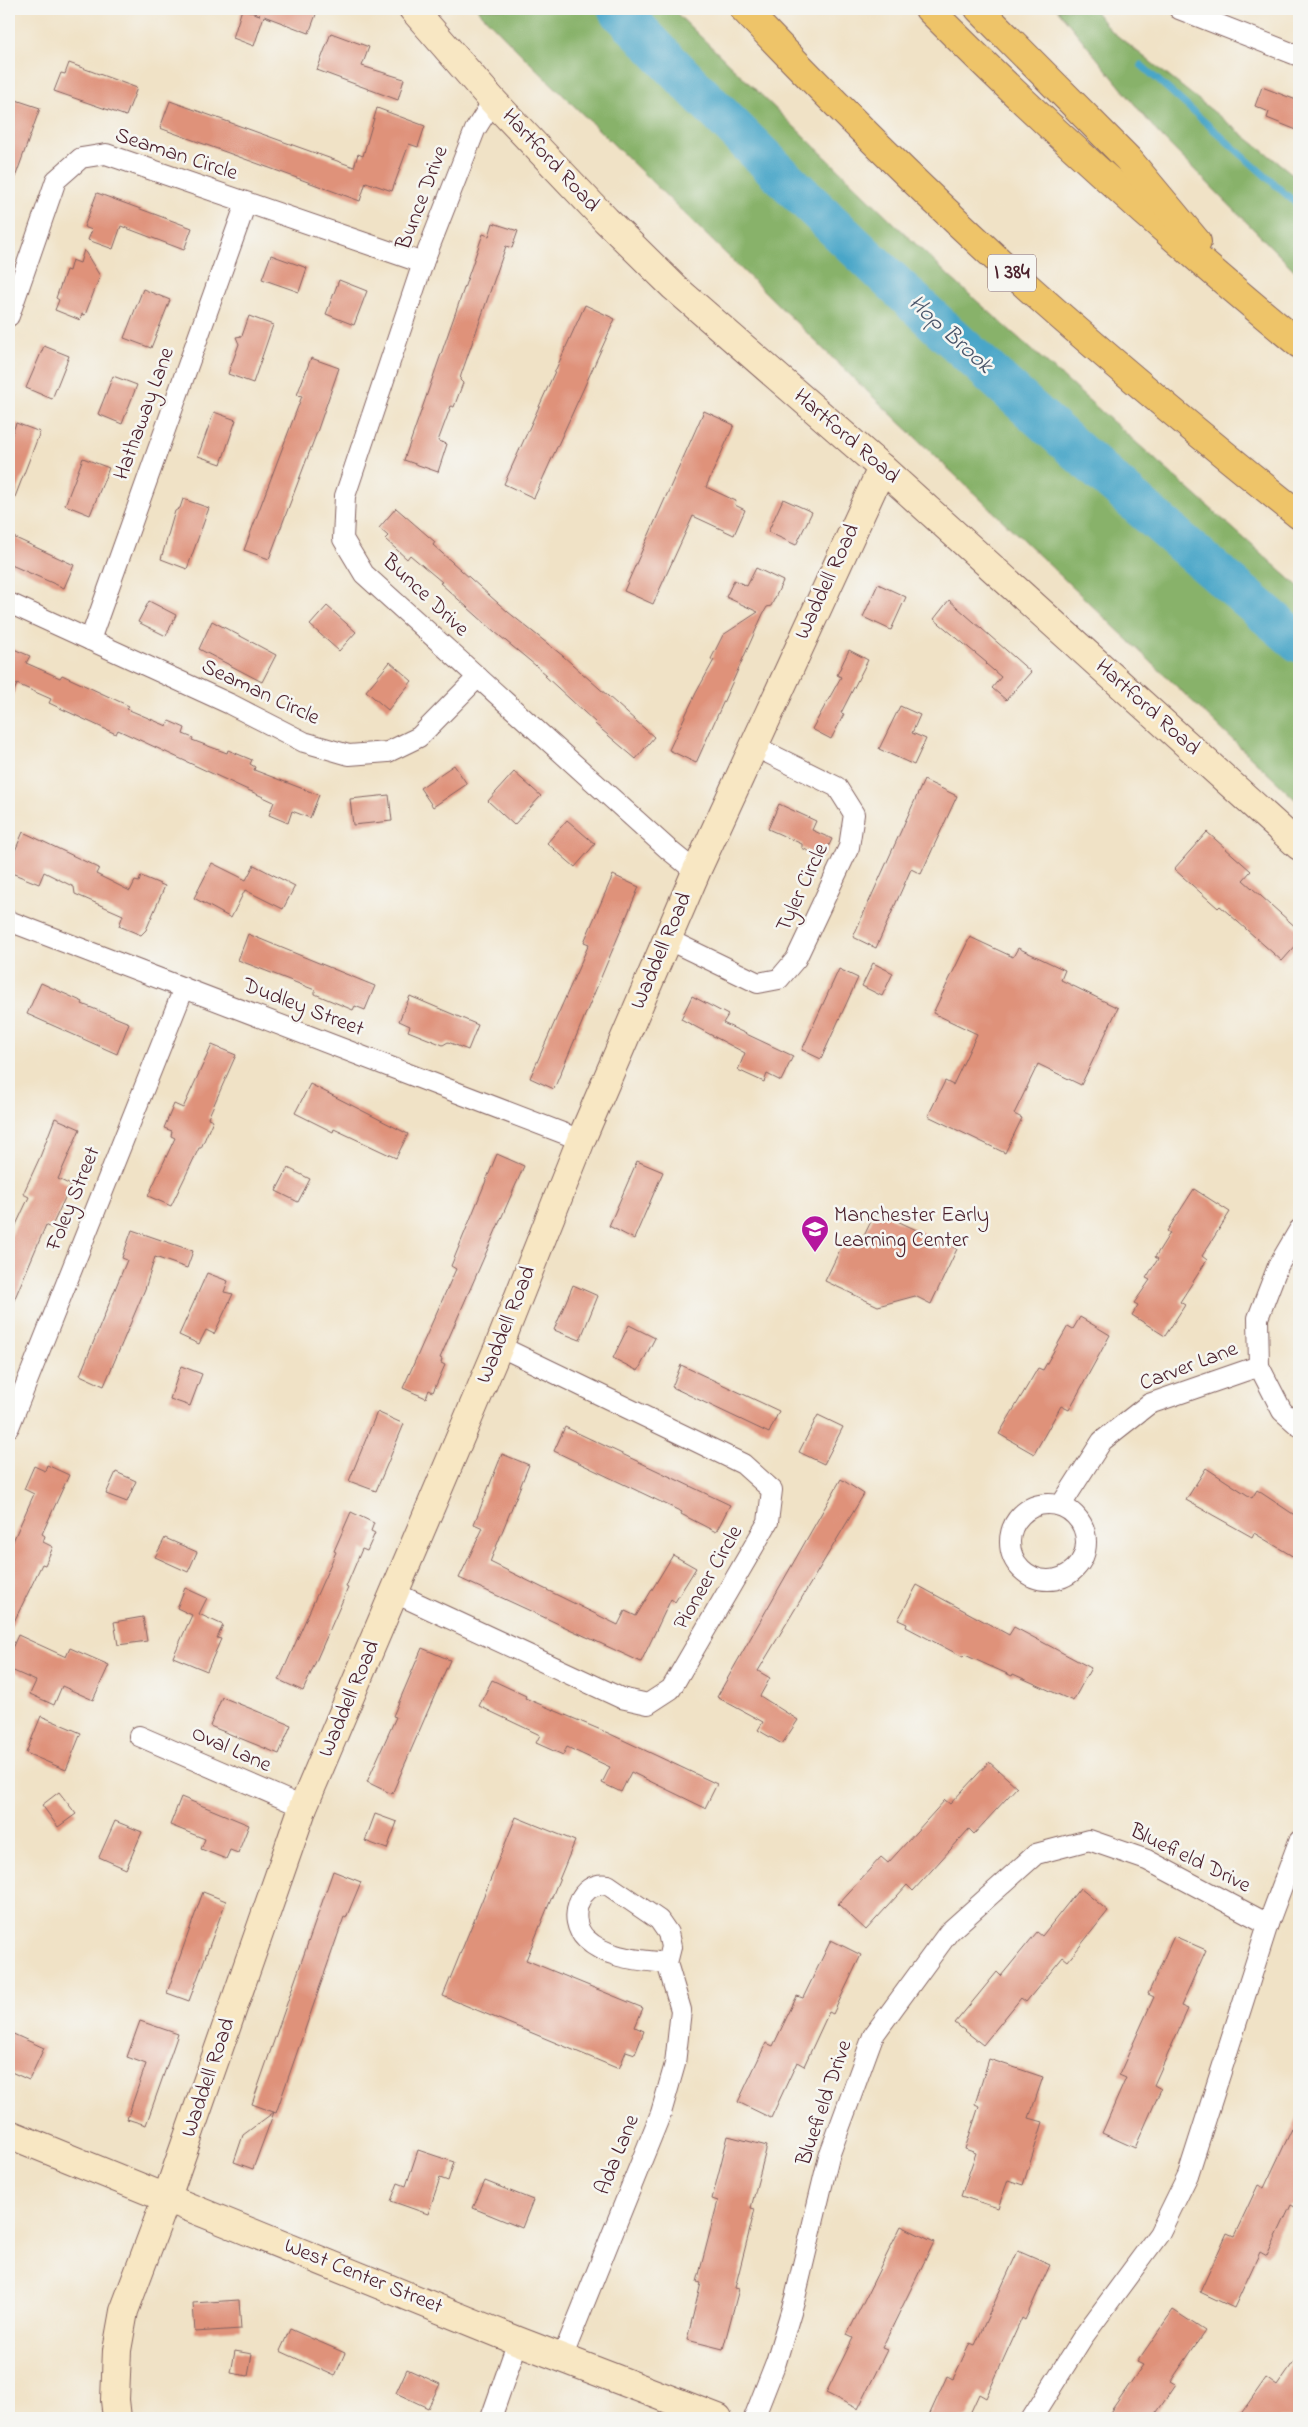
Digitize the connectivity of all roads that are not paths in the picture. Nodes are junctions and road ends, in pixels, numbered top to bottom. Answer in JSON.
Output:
{"nodes":[{"id":1,"x":413,"y":9,"type":"edge"},
{"id":2,"x":744,"y":9,"type":"edge"},
{"id":3,"x":929,"y":9,"type":"edge"},
{"id":4,"x":980,"y":9,"type":"edge"},
{"id":5,"x":1179,"y":9,"type":"edge"},
{"id":6,"x":1299,"y":56,"type":"edge"},
{"id":7,"x":494,"y":101,"type":"junction"},
{"id":8,"x":246,"y":203,"type":"junction"},
{"id":9,"x":423,"y":263,"type":"junction"},
{"id":10,"x":1232,"y":289,"type":"junction"},
{"id":11,"x":9,"y":316,"type":"edge"},
{"id":12,"x":1299,"y":344,"type":"edge"},
{"id":13,"x":882,"y":468,"type":"junction"},
{"id":14,"x":1299,"y":515,"type":"edge"},
{"id":15,"x":9,"y":603,"type":"edge"},
{"id":16,"x":90,"y":640,"type":"junction"},
{"id":17,"x":478,"y":677,"type":"junction"},
{"id":18,"x":752,"y":745,"type":"junction"},
{"id":19,"x":1299,"y":846,"type":"edge"},
{"id":20,"x":696,"y":872,"type":"junction"},
{"id":21,"x":9,"y":921,"type":"edge"},
{"id":22,"x":667,"y":939,"type":"junction"},
{"id":23,"x":184,"y":988,"type":"junction"},
{"id":24,"x":581,"y":1140,"type":"junction"},
{"id":25,"x":1299,"y":1230,"type":"edge"},
{"id":26,"x":499,"y":1346,"type":"junction"},
{"id":27,"x":1259,"y":1366,"type":"junction"},
{"id":28,"x":1299,"y":1426,"type":"edge"},
{"id":29,"x":9,"y":1427,"type":"edge"},
{"id":30,"x":1061,"y":1505,"type":"dead end"},
{"id":31,"x":395,"y":1593,"type":"junction"},
{"id":32,"x":139,"y":1736,"type":"dead end"},
{"id":33,"x":303,"y":1808,"type":"junction"},
{"id":34,"x":1299,"y":1841,"type":"edge"},
{"id":35,"x":1268,"y":1924,"type":"junction"},
{"id":36,"x":667,"y":1963,"type":"junction"},
{"id":37,"x":9,"y":2134,"type":"edge"},
{"id":38,"x":167,"y":2197,"type":"junction"},
{"id":39,"x":518,"y":2341,"type":"junction"},
{"id":40,"x":562,"y":2358,"type":"junction"},
{"id":41,"x":118,"y":2418,"type":"edge"},
{"id":42,"x":491,"y":2418,"type":"edge"},
{"id":43,"x":718,"y":2418,"type":"edge"},
{"id":44,"x":754,"y":2418,"type":"edge"},
{"id":45,"x":1032,"y":2418,"type":"edge"}],
"edges":[{"from":1,"to":7,"type":"street","name":"Hartford Road"},
{"from":2,"to":14,"type":"highway","number":"I 384"},
{"from":3,"to":10,"type":"highway"},
{"from":4,"to":10,"type":"highway"},
{"from":5,"to":6,"type":"street"},
{"from":7,"to":9,"type":"street","name":"Bunce Drive"},
{"from":7,"to":13,"type":"street","name":"Hartford Road"},
{"from":8,"to":9,"type":"street","name":"Seaman Circle"},
{"from":8,"to":11,"type":"street","name":"Seaman Circle"},
{"from":8,"to":16,"type":"street","name":"Hathaway Lane"},
{"from":9,"to":17,"type":"street","name":"Bunce Drive"},
{"from":10,"to":12,"type":"highway"},
{"from":13,"to":18,"type":"street","name":"Waddell Road"},
{"from":13,"to":19,"type":"street","name":"Hartford Road"},
{"from":15,"to":16,"type":"street","name":"Seaman Circle"},
{"from":16,"to":17,"type":"street","name":"Seaman Circle"},
{"from":17,"to":20,"type":"street","name":"Bunce Drive"},
{"from":18,"to":20,"type":"street","name":"Waddell Road"},
{"from":18,"to":22,"type":"street","name":"Tyler Circle"},
{"from":20,"to":22,"type":"street","name":"Waddell Road"},
{"from":21,"to":23,"type":"street","name":"Dudley Street"},
{"from":22,"to":24,"type":"street","name":"Waddell Road"},
{"from":23,"to":24,"type":"street","name":"Dudley Street"},
{"from":23,"to":29,"type":"street","name":"Foley Street"},
{"from":24,"to":26,"type":"street","name":"Waddell Road"},
{"from":25,"to":27,"type":"street"},
{"from":26,"to":31,"type":"street","name":"Waddell Road"},
{"from":26,"to":31,"type":"street","name":"Pioneer Circle"},
{"from":27,"to":28,"type":"street"},
{"from":27,"to":30,"type":"street","name":"Carver Lane"},
{"from":31,"to":33,"type":"street","name":"Waddell Road"},
{"from":32,"to":33,"type":"street","name":"Oval Lane"},
{"from":33,"to":38,"type":"street","name":"Waddell Road"},
{"from":34,"to":35,"type":"street"},
{"from":35,"to":44,"type":"street","name":"Bluefield Drive"},
{"from":35,"to":45,"type":"street"},
{"from":36,"to":36,"type":"street","name":"Ada Lane"},
{"from":36,"to":40,"type":"street","name":"Ada Lane"},
{"from":37,"to":38,"type":"street","name":"West Center Street"},
{"from":38,"to":39,"type":"street","name":"West Center Street"},
{"from":38,"to":41,"type":"street","name":"Waddell Road"},
{"from":39,"to":40,"type":"street","name":"West Center Street"},
{"from":39,"to":42,"type":"street"},
{"from":40,"to":43,"type":"street","name":"West Center Street"}]}
